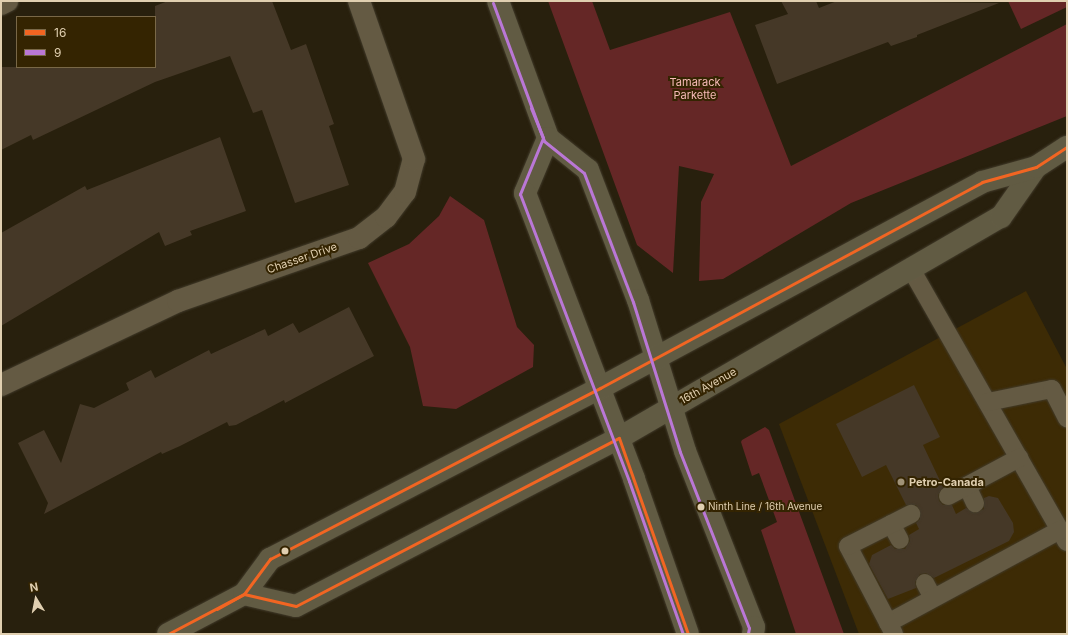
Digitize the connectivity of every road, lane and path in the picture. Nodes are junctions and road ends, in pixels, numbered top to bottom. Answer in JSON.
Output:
{"nodes":[{"id":1,"x":7,"y":1,"type":"edge"},
{"id":2,"x":359,"y":1,"type":"edge"},
{"id":3,"x":498,"y":1,"type":"edge"},
{"id":4,"x":1,"y":4,"type":"edge"},
{"id":5,"x":548,"y":138,"type":"junction"},
{"id":6,"x":1067,"y":147,"type":"edge"},
{"id":7,"x":1036,"y":167,"type":"junction"},
{"id":8,"x":911,"y":269,"type":"junction"},
{"id":9,"x":656,"y":356,"type":"junction"},
{"id":10,"x":1,"y":385,"type":"edge"},
{"id":11,"x":600,"y":388,"type":"junction"},
{"id":12,"x":988,"y":402,"type":"junction"},
{"id":13,"x":671,"y":406,"type":"junction"},
{"id":14,"x":1067,"y":418,"type":"edge"},
{"id":15,"x":619,"y":438,"type":"junction"},
{"id":16,"x":1019,"y":458,"type":"junction"},
{"id":17,"x":967,"y":486,"type":"junction"},
{"id":18,"x":948,"y":496,"type":"dead end"},
{"id":19,"x":975,"y":503,"type":"dead end"},
{"id":20,"x":911,"y":514,"type":"dead end"},
{"id":21,"x":891,"y":524,"type":"junction"},
{"id":22,"x":1063,"y":536,"type":"edge"},
{"id":23,"x":900,"y":540,"type":"dead end"},
{"id":24,"x":244,"y":594,"type":"junction"},
{"id":25,"x":891,"y":628,"type":"edge"},
{"id":26,"x":168,"y":634,"type":"edge"},
{"id":27,"x":688,"y":634,"type":"edge"},
{"id":28,"x":753,"y":634,"type":"edge"}],
"edges":[{"from":1,"to":4,"type":"street"},
{"from":2,"to":10,"type":"street","name":"Chasser Drive"},
{"from":3,"to":5,"type":"main road"},
{"from":5,"to":9,"type":"main road"},
{"from":5,"to":11,"type":"main road"},
{"from":6,"to":7,"type":"main road","name":"16th Avenue"},
{"from":7,"to":8,"type":"main road","name":"16th Avenue"},
{"from":7,"to":9,"type":"main road","name":"16th Avenue"},
{"from":8,"to":12,"type":"lane"},
{"from":8,"to":13,"type":"main road","name":"16th Avenue"},
{"from":9,"to":11,"type":"main road","name":"16th Avenue"},
{"from":9,"to":13,"type":"main road"},
{"from":11,"to":15,"type":"main road"},
{"from":11,"to":24,"type":"main road","name":"16th Avenue"},
{"from":12,"to":14,"type":"lane"},
{"from":12,"to":16,"type":"lane"},
{"from":13,"to":15,"type":"main road","name":"16th Avenue"},
{"from":13,"to":28,"type":"main road"},
{"from":15,"to":24,"type":"main road","name":"16th Avenue"},
{"from":15,"to":27,"type":"main road"},
{"from":16,"to":17,"type":"lane"},
{"from":16,"to":22,"type":"lane"},
{"from":17,"to":18,"type":"lane"},
{"from":17,"to":19,"type":"lane"},
{"from":20,"to":21,"type":"lane"},
{"from":21,"to":23,"type":"lane"},
{"from":21,"to":25,"type":"lane"},
{"from":22,"to":25,"type":"lane"},
{"from":24,"to":26,"type":"main road","name":"16th Avenue"}]}
